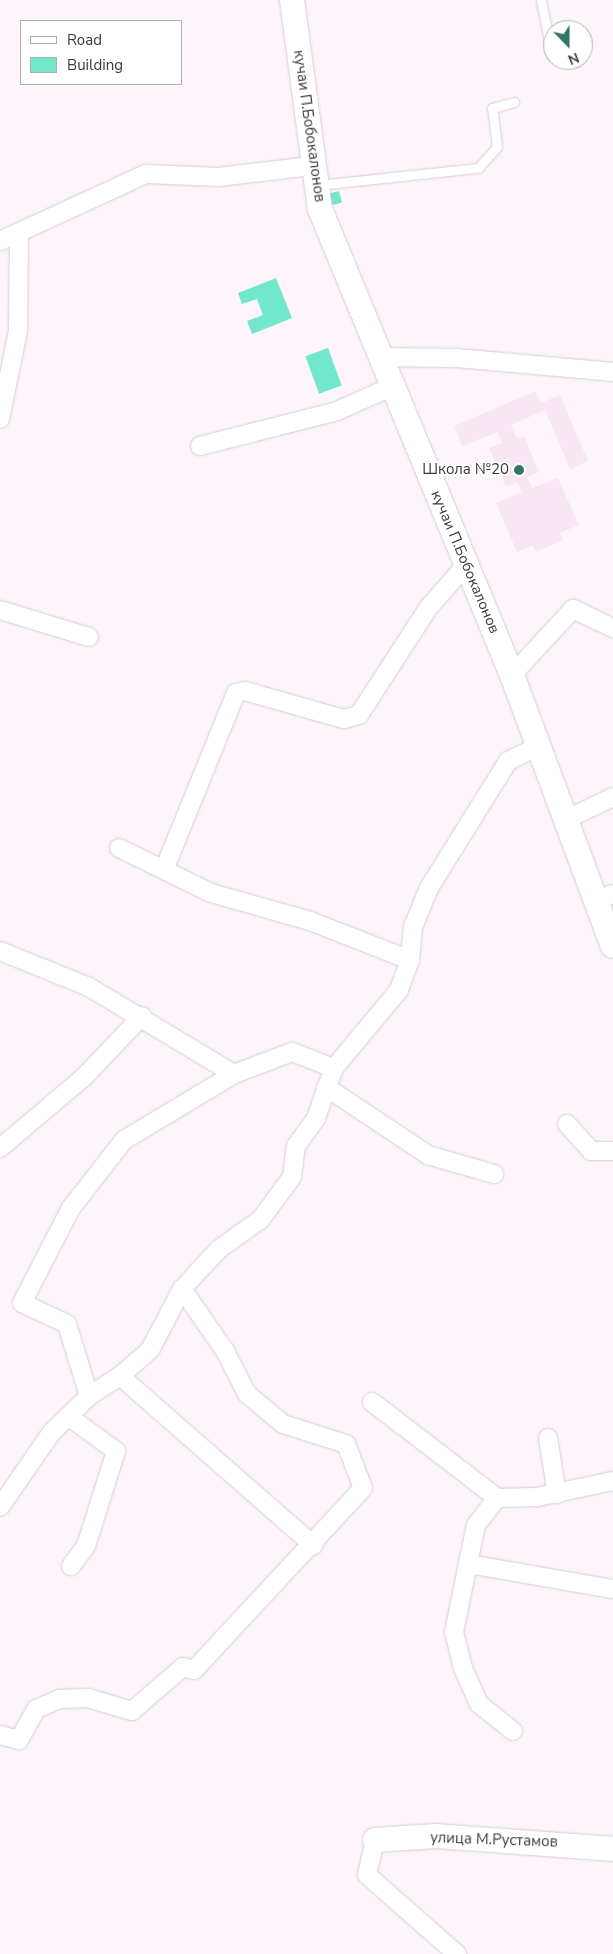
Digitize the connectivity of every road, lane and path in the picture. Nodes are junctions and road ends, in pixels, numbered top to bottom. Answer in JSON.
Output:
{"nodes":[{"id":1,"x":292,"y":0,"type":"edge"},
{"id":2,"x":541,"y":0,"type":"edge"},
{"id":3,"x":545,"y":20,"type":"edge"},
{"id":4,"x":514,"y":102,"type":"dead end"},
{"id":5,"x":313,"y":176,"type":"junction"},
{"id":6,"x":19,"y":235,"type":"junction"},
{"id":7,"x":0,"y":241,"type":"edge"},
{"id":8,"x":379,"y":357,"type":"junction"},
{"id":9,"x":613,"y":372,"type":"edge"},
{"id":10,"x":391,"y":387,"type":"junction"},
{"id":11,"x":0,"y":419,"type":"edge"},
{"id":12,"x":200,"y":446,"type":"dead end"},
{"id":13,"x":466,"y":565,"type":"junction"},
{"id":14,"x":0,"y":610,"type":"edge"},
{"id":15,"x":613,"y":628,"type":"edge"},
{"id":16,"x":89,"y":637,"type":"dead end"},
{"id":17,"x":512,"y":674,"type":"junction"},
{"id":18,"x":537,"y":747,"type":"junction"},
{"id":19,"x":613,"y":797,"type":"edge"},
{"id":20,"x":565,"y":820,"type":"junction"},
{"id":21,"x":119,"y":848,"type":"dead end"},
{"id":22,"x":164,"y":870,"type":"junction"},
{"id":23,"x":604,"y":897,"type":"edge"},
{"id":24,"x":613,"y":946,"type":"edge"},
{"id":25,"x":0,"y":951,"type":"edge"},
{"id":26,"x":410,"y":960,"type":"junction"},
{"id":27,"x":142,"y":1016,"type":"junction"},
{"id":28,"x":334,"y":1068,"type":"junction"},
{"id":29,"x":234,"y":1074,"type":"junction"},
{"id":30,"x":326,"y":1087,"type":"junction"},
{"id":31,"x":567,"y":1124,"type":"dead end"},
{"id":32,"x":0,"y":1148,"type":"edge"},
{"id":33,"x":613,"y":1151,"type":"edge"},
{"id":34,"x":494,"y":1174,"type":"dead end"},
{"id":35,"x":182,"y":1289,"type":"junction"},
{"id":36,"x":120,"y":1376,"type":"junction"},
{"id":37,"x":89,"y":1396,"type":"junction"},
{"id":38,"x":372,"y":1402,"type":"dead end"},
{"id":39,"x":68,"y":1416,"type":"junction"},
{"id":40,"x":548,"y":1438,"type":"dead end"},
{"id":41,"x":613,"y":1481,"type":"edge"},
{"id":42,"x":557,"y":1494,"type":"junction"},
{"id":43,"x":496,"y":1498,"type":"junction"},
{"id":44,"x":0,"y":1507,"type":"edge"},
{"id":45,"x":314,"y":1545,"type":"junction"},
{"id":46,"x":468,"y":1564,"type":"junction"},
{"id":47,"x":71,"y":1566,"type":"dead end"},
{"id":48,"x":613,"y":1589,"type":"edge"},
{"id":49,"x":513,"y":1731,"type":"dead end"},
{"id":50,"x":0,"y":1735,"type":"edge"},
{"id":51,"x":376,"y":1840,"type":"joint"},
{"id":52,"x":613,"y":1848,"type":"edge"},
{"id":53,"x":457,"y":1954,"type":"edge"}],
"edges":[{"from":1,"to":5,"type":"main road","name":"кучаи П.Бобокалонов"},
{"from":2,"to":3,"type":"lane"},
{"from":4,"to":5,"type":"lane"},
{"from":5,"to":6,"type":"street"},
{"from":5,"to":8,"type":"main road","name":"кучаи П.Бобокалонов"},
{"from":6,"to":7,"type":"street"},
{"from":6,"to":11,"type":"street"},
{"from":8,"to":9,"type":"street"},
{"from":8,"to":10,"type":"main road","name":"кучаи П.Бобокалонов"},
{"from":10,"to":12,"type":"street"},
{"from":10,"to":13,"type":"main road","name":"кучаи П.Бобокалонов"},
{"from":13,"to":17,"type":"main road","name":"кучаи П.Бобокалонов"},
{"from":13,"to":22,"type":"street"},
{"from":14,"to":16,"type":"street"},
{"from":15,"to":17,"type":"street"},
{"from":17,"to":18,"type":"main road","name":"кучаи П.Бобокалонов"},
{"from":18,"to":20,"type":"main road","name":"кучаи П.Бобокалонов"},
{"from":18,"to":26,"type":"street"},
{"from":19,"to":20,"type":"street"},
{"from":20,"to":23,"type":"main road","name":"кучаи П.Бобокалонов"},
{"from":21,"to":22,"type":"street"},
{"from":22,"to":26,"type":"street"},
{"from":23,"to":24,"type":"main road","name":"кучаи П.Бобокалонов"},
{"from":25,"to":27,"type":"street"},
{"from":26,"to":28,"type":"street"},
{"from":27,"to":29,"type":"street"},
{"from":27,"to":32,"type":"street"},
{"from":28,"to":29,"type":"street"},
{"from":28,"to":30,"type":"street"},
{"from":29,"to":37,"type":"street"},
{"from":30,"to":34,"type":"street"},
{"from":30,"to":35,"type":"street"},
{"from":31,"to":33,"type":"street"},
{"from":35,"to":36,"type":"street"},
{"from":35,"to":45,"type":"street"},
{"from":36,"to":37,"type":"street"},
{"from":36,"to":45,"type":"street"},
{"from":37,"to":39,"type":"street"},
{"from":38,"to":43,"type":"street"},
{"from":39,"to":44,"type":"street"},
{"from":39,"to":47,"type":"street"},
{"from":40,"to":42,"type":"street"},
{"from":41,"to":42,"type":"street"},
{"from":42,"to":43,"type":"street"},
{"from":43,"to":46,"type":"street"},
{"from":45,"to":50,"type":"street"},
{"from":46,"to":48,"type":"street"},
{"from":46,"to":49,"type":"street"},
{"from":51,"to":52,"type":"main road","name":"улица М.Рустамов"},
{"from":51,"to":53,"type":"street"}]}
